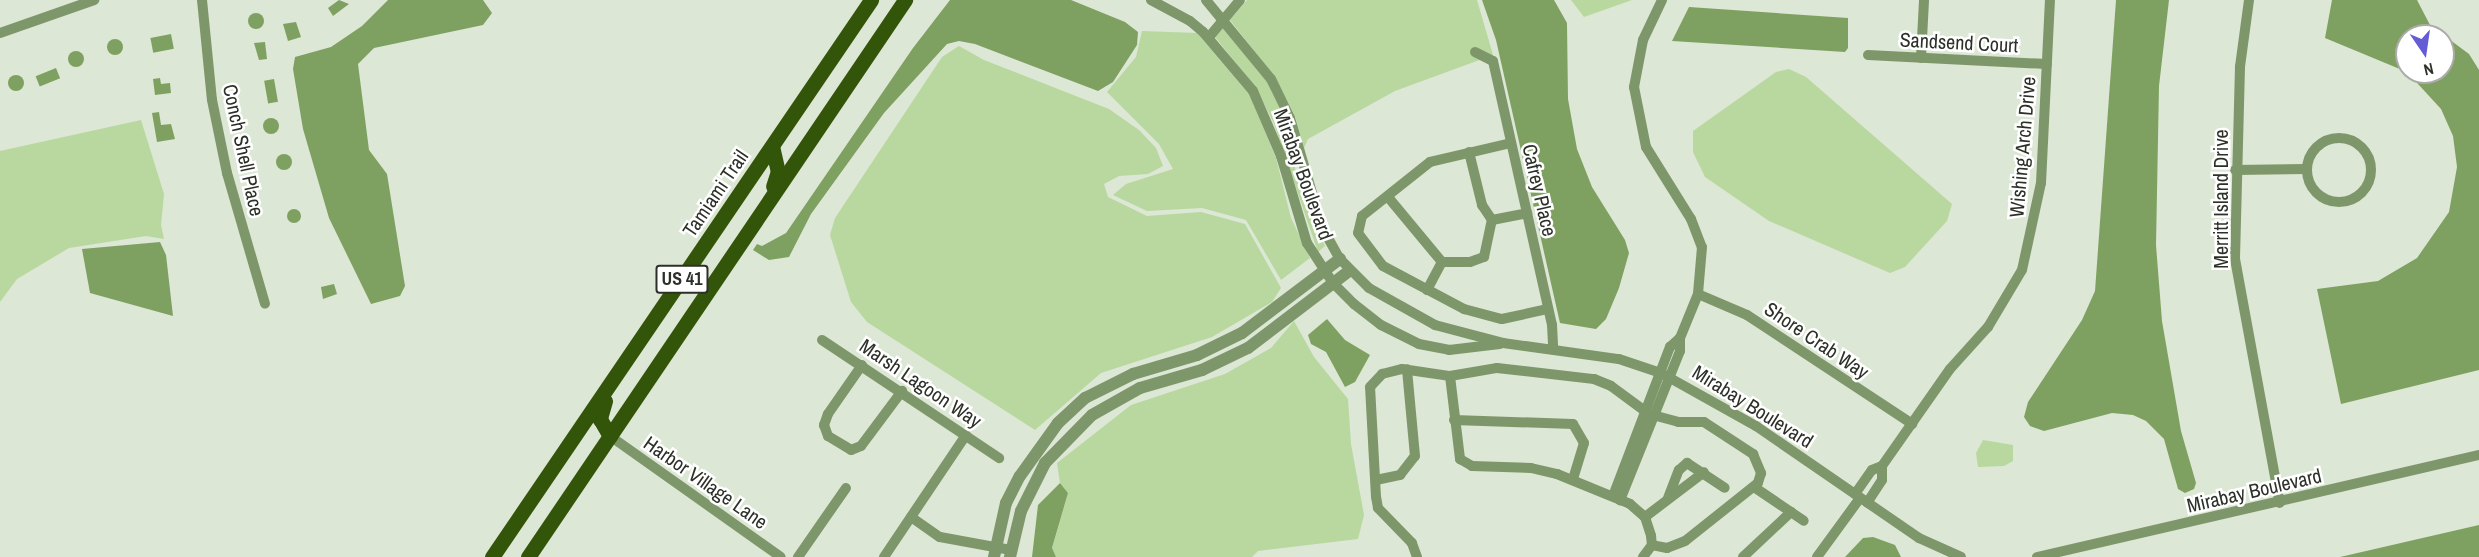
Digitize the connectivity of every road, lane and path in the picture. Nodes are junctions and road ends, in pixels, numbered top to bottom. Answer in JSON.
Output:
{"nodes":[{"id":1,"x":94,"y":0,"type":"edge"},
{"id":2,"x":202,"y":0,"type":"edge"},
{"id":3,"x":871,"y":0,"type":"edge"},
{"id":4,"x":905,"y":0,"type":"edge"},
{"id":5,"x":1151,"y":0,"type":"edge"},
{"id":6,"x":1206,"y":0,"type":"edge"},
{"id":7,"x":1240,"y":0,"type":"edge"},
{"id":8,"x":1662,"y":0,"type":"edge"},
{"id":9,"x":1924,"y":0,"type":"edge"},
{"id":10,"x":2050,"y":0,"type":"edge"},
{"id":11,"x":2249,"y":0,"type":"edge"},
{"id":12,"x":1223,"y":20,"type":"junction"},
{"id":13,"x":0,"y":33,"type":"edge"},
{"id":14,"x":1209,"y":37,"type":"junction"},
{"id":15,"x":1475,"y":52,"type":"dead end"},
{"id":16,"x":1868,"y":55,"type":"dead end"},
{"id":17,"x":1921,"y":58,"type":"junction"},
{"id":18,"x":2047,"y":64,"type":"junction"},
{"id":19,"x":1511,"y":143,"type":"junction"},
{"id":20,"x":772,"y":146,"type":"junction"},
{"id":21,"x":1469,"y":152,"type":"junction"},
{"id":22,"x":2307,"y":169,"type":"junction"},
{"id":23,"x":2235,"y":170,"type":"junction"},
{"id":24,"x":1388,"y":197,"type":"junction"},
{"id":25,"x":769,"y":201,"type":"junction"},
{"id":26,"x":1527,"y":213,"type":"junction"},
{"id":27,"x":1492,"y":220,"type":"junction"},
{"id":28,"x":1340,"y":259,"type":"junction"},
{"id":29,"x":1442,"y":262,"type":"junction"},
{"id":30,"x":1324,"y":271,"type":"junction"},
{"id":31,"x":1349,"y":271,"type":"junction"},
{"id":32,"x":1333,"y":284,"type":"junction"},
{"id":33,"x":1427,"y":290,"type":"junction"},
{"id":34,"x":1698,"y":294,"type":"junction"},
{"id":35,"x":266,"y":304,"type":"dead end"},
{"id":36,"x":1548,"y":309,"type":"junction"},
{"id":37,"x":822,"y":340,"type":"dead end"},
{"id":38,"x":1503,"y":343,"type":"junction"},
{"id":39,"x":1553,"y":347,"type":"junction"},
{"id":40,"x":862,"y":365,"type":"junction"},
{"id":41,"x":1407,"y":369,"type":"junction"},
{"id":42,"x":1665,"y":375,"type":"junction"},
{"id":43,"x":1450,"y":376,"type":"junction"},
{"id":44,"x":610,"y":386,"type":"junction"},
{"id":45,"x":902,"y":391,"type":"junction"},
{"id":46,"x":1649,"y":414,"type":"junction"},
{"id":47,"x":1454,"y":420,"type":"junction"},
{"id":48,"x":1912,"y":424,"type":"junction"},
{"id":49,"x":966,"y":435,"type":"junction"},
{"id":50,"x":610,"y":436,"type":"junction"},
{"id":51,"x":2479,"y":455,"type":"edge"},
{"id":52,"x":999,"y":458,"type":"dead end"},
{"id":53,"x":1704,"y":472,"type":"junction"},
{"id":54,"x":1573,"y":479,"type":"junction"},
{"id":55,"x":1376,"y":480,"type":"junction"},
{"id":56,"x":1754,"y":487,"type":"junction"},
{"id":57,"x":846,"y":488,"type":"dead end"},
{"id":58,"x":1725,"y":488,"type":"dead end"},
{"id":59,"x":1617,"y":498,"type":"junction"},
{"id":60,"x":1668,"y":498,"type":"junction"},
{"id":61,"x":1861,"y":498,"type":"junction"},
{"id":62,"x":2280,"y":503,"type":"junction"},
{"id":63,"x":1791,"y":512,"type":"junction"},
{"id":64,"x":911,"y":517,"type":"junction"},
{"id":65,"x":1645,"y":517,"type":"junction"},
{"id":66,"x":1804,"y":521,"type":"dead end"},
{"id":67,"x":1652,"y":545,"type":"junction"},
{"id":68,"x":995,"y":552,"type":"edge"},
{"id":69,"x":1666,"y":552,"type":"edge"},
{"id":70,"x":1010,"y":554,"type":"edge"},
{"id":71,"x":492,"y":557,"type":"edge"},
{"id":72,"x":528,"y":557,"type":"edge"},
{"id":73,"x":781,"y":557,"type":"edge"},
{"id":74,"x":798,"y":557,"type":"edge"},
{"id":75,"x":884,"y":557,"type":"edge"},
{"id":76,"x":1417,"y":557,"type":"edge"},
{"id":77,"x":1643,"y":557,"type":"edge"},
{"id":78,"x":1743,"y":557,"type":"edge"},
{"id":79,"x":1817,"y":557,"type":"edge"},
{"id":80,"x":1961,"y":557,"type":"edge"},
{"id":81,"x":2037,"y":557,"type":"edge"}],
"edges":[{"from":1,"to":13,"type":"street"},
{"from":2,"to":35,"type":"street","name":"Conch Shell Place"},
{"from":3,"to":20,"type":"main road","name":"Tamiami Trail","number":"US 41"},
{"from":4,"to":25,"type":"main road","number":"US 41"},
{"from":5,"to":14,"type":"street","name":"Mirabay Boulevard"},
{"from":6,"to":12,"type":"street","name":"Mirabay Boulevard"},
{"from":7,"to":12,"type":"street"},
{"from":8,"to":34,"type":"street"},
{"from":9,"to":17,"type":"street"},
{"from":10,"to":18,"type":"street","name":"Wishing Arch Drive"},
{"from":11,"to":23,"type":"street","name":"Merritt Island Drive"},
{"from":12,"to":14,"type":"street"},
{"from":12,"to":28,"type":"street","name":"Mirabay Boulevard"},
{"from":14,"to":30,"type":"street","name":"Mirabay Boulevard"},
{"from":15,"to":19,"type":"street","name":"Cafrey Place"},
{"from":16,"to":17,"type":"street","name":"Sandsend Court"},
{"from":17,"to":18,"type":"street","name":"Sandsend Court"},
{"from":18,"to":48,"type":"street","name":"Wishing Arch Drive"},
{"from":19,"to":21,"type":"street"},
{"from":19,"to":26,"type":"street","name":"Cafrey Place"},
{"from":20,"to":25,"type":"main road"},
{"from":20,"to":44,"type":"main road","name":"Tamiami Trail","number":"US 41"},
{"from":21,"to":24,"type":"street"},
{"from":21,"to":27,"type":"street"},
{"from":22,"to":22,"type":"street"},
{"from":22,"to":23,"type":"street"},
{"from":23,"to":62,"type":"street","name":"Merritt Island Drive"},
{"from":24,"to":29,"type":"street"},
{"from":24,"to":33,"type":"street"},
{"from":25,"to":50,"type":"main road","number":"US 41"},
{"from":26,"to":27,"type":"street"},
{"from":26,"to":36,"type":"street","name":"Cafrey Place"},
{"from":27,"to":29,"type":"street"},
{"from":28,"to":30,"type":"street"},
{"from":28,"to":31,"type":"street","name":"Mirabay Boulevard"},
{"from":29,"to":33,"type":"street"},
{"from":30,"to":32,"type":"street","name":"Mirabay Boulevard"},
{"from":30,"to":68,"type":"street"},
{"from":31,"to":32,"type":"street"},
{"from":31,"to":38,"type":"street","name":"Mirabay Boulevard"},
{"from":32,"to":38,"type":"street","name":"Mirabay Boulevard"},
{"from":32,"to":70,"type":"street"},
{"from":33,"to":36,"type":"street"},
{"from":34,"to":42,"type":"street"},
{"from":34,"to":48,"type":"street","name":"Shore Crab Way"},
{"from":36,"to":39,"type":"street","name":"Cafrey Place"},
{"from":37,"to":40,"type":"street","name":"Marsh Lagoon Way"},
{"from":38,"to":39,"type":"street","name":"Mirabay Boulevard"},
{"from":39,"to":42,"type":"street","name":"Mirabay Boulevard"},
{"from":40,"to":45,"type":"street","name":"Marsh Lagoon Way"},
{"from":40,"to":45,"type":"street"},
{"from":41,"to":43,"type":"street"},
{"from":41,"to":55,"type":"street"},
{"from":41,"to":55,"type":"street"},
{"from":42,"to":46,"type":"street"},
{"from":42,"to":61,"type":"street","name":"Mirabay Boulevard"},
{"from":43,"to":46,"type":"street"},
{"from":43,"to":47,"type":"street"},
{"from":44,"to":50,"type":"main road"},
{"from":44,"to":71,"type":"main road","name":"Tamiami Trail","number":"US 41"},
{"from":45,"to":49,"type":"street","name":"Marsh Lagoon Way"},
{"from":46,"to":56,"type":"street"},
{"from":46,"to":59,"type":"street"},
{"from":47,"to":54,"type":"street"},
{"from":47,"to":54,"type":"street"},
{"from":48,"to":61,"type":"street","name":"Wishing Arch Drive"},
{"from":49,"to":52,"type":"street","name":"Marsh Lagoon Way"},
{"from":49,"to":64,"type":"street"},
{"from":50,"to":72,"type":"main road","number":"US 41"},
{"from":50,"to":73,"type":"street","name":"Harbor Village Lane"},
{"from":51,"to":62,"type":"street","name":"Mirabay Boulevard"},
{"from":53,"to":58,"type":"street"},
{"from":53,"to":60,"type":"street"},
{"from":53,"to":60,"type":"street"},
{"from":54,"to":59,"type":"street"},
{"from":55,"to":76,"type":"street"},
{"from":56,"to":63,"type":"street"},
{"from":56,"to":69,"type":"street"},
{"from":57,"to":74,"type":"street"},
{"from":59,"to":65,"type":"street"},
{"from":60,"to":65,"type":"street"},
{"from":61,"to":79,"type":"street","name":"Wishing Arch Drive"},
{"from":61,"to":80,"type":"street","name":"Mirabay Boulevard"},
{"from":62,"to":81,"type":"street","name":"Mirabay Boulevard"},
{"from":63,"to":66,"type":"street"},
{"from":63,"to":78,"type":"street"},
{"from":64,"to":68,"type":"street"},
{"from":64,"to":75,"type":"street"},
{"from":65,"to":67,"type":"street"},
{"from":67,"to":69,"type":"street"},
{"from":67,"to":77,"type":"street"},
{"from":68,"to":70,"type":"street"}]}
